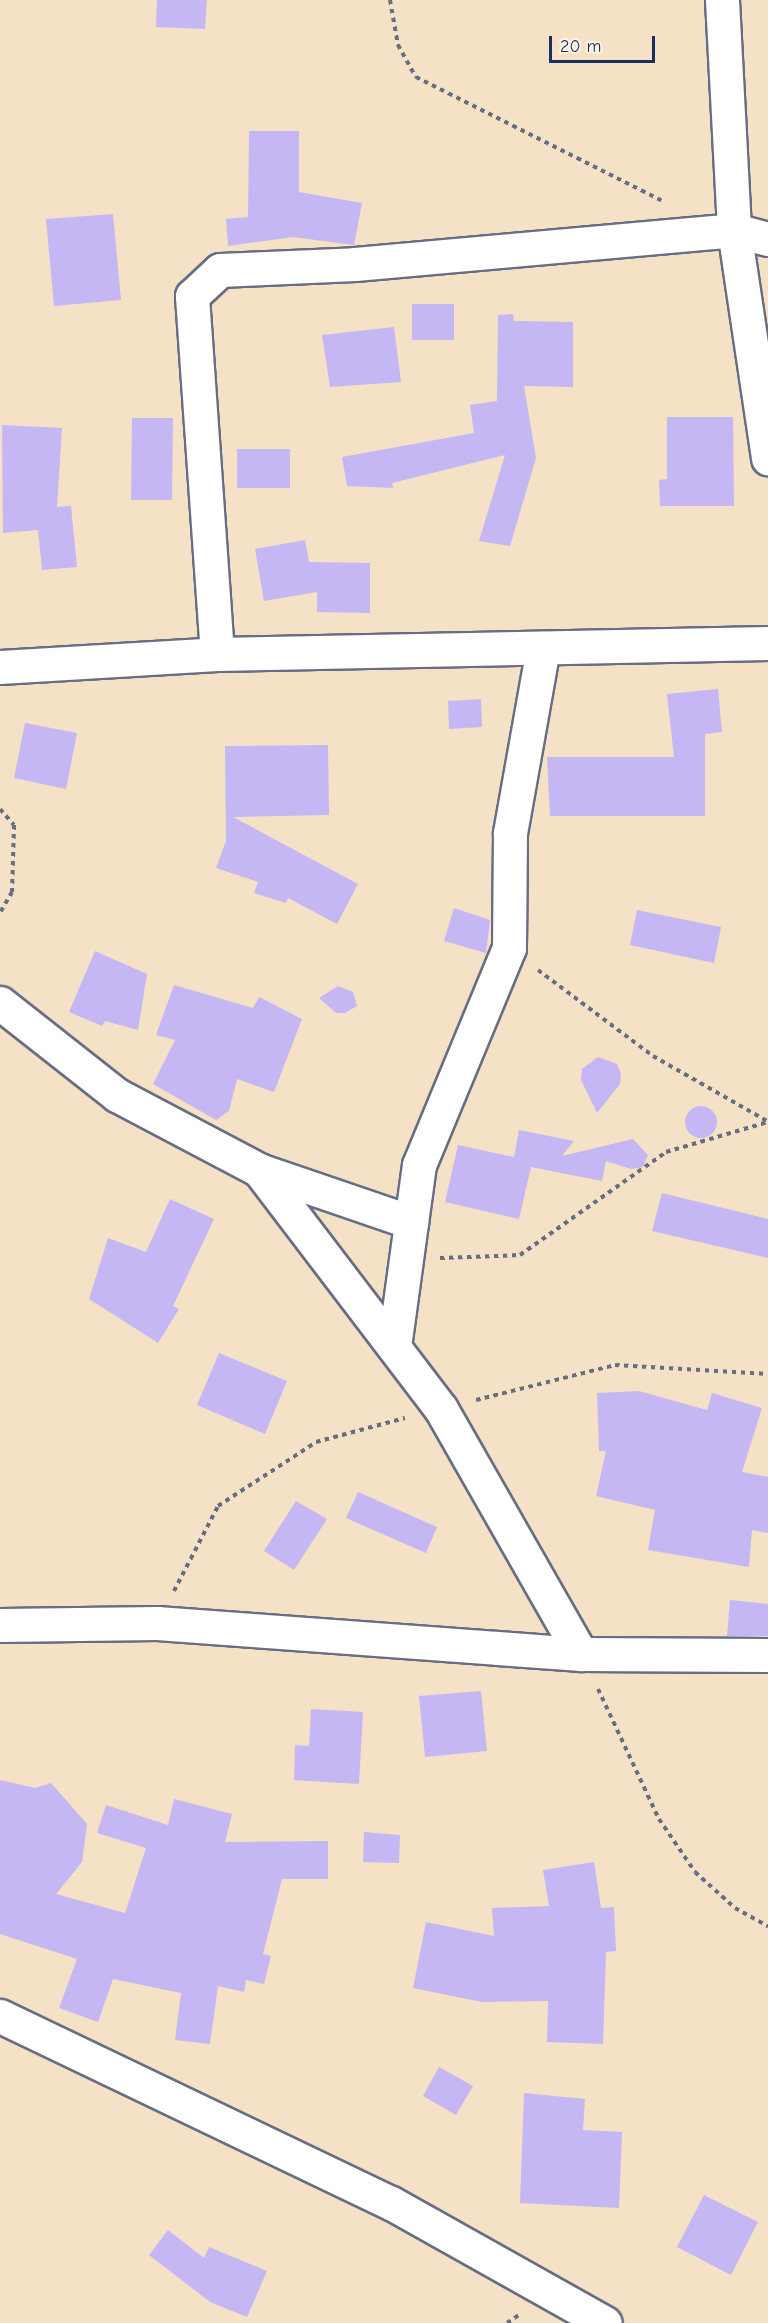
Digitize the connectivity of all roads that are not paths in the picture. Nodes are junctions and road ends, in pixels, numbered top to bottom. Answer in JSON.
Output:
{"nodes":[{"id":1,"x":722,"y":0,"type":"edge"},
{"id":2,"x":723,"y":231,"type":"junction"},
{"id":3,"x":768,"y":239,"type":"edge"},
{"id":4,"x":768,"y":458,"type":"edge"},
{"id":5,"x":768,"y":643,"type":"edge"},
{"id":6,"x":543,"y":648,"type":"junction"},
{"id":7,"x":217,"y":654,"type":"junction"},
{"id":8,"x":0,"y":668,"type":"edge"},
{"id":9,"x":0,"y":1003,"type":"edge"},
{"id":10,"x":259,"y":1170,"type":"junction"},
{"id":11,"x":411,"y":1222,"type":"junction"},
{"id":12,"x":394,"y":1347,"type":"junction"},
{"id":13,"x":0,"y":1625,"type":"edge"},
{"id":14,"x":581,"y":1654,"type":"junction"},
{"id":15,"x":768,"y":1655,"type":"edge"},
{"id":16,"x":0,"y":2016,"type":"edge"},
{"id":17,"x":605,"y":2323,"type":"edge"}],
"edges":[{"from":1,"to":2,"type":"street"},
{"from":2,"to":3,"type":"street"},
{"from":2,"to":4,"type":"street"},
{"from":2,"to":7,"type":"street"},
{"from":5,"to":6,"type":"street"},
{"from":6,"to":7,"type":"street"},
{"from":6,"to":11,"type":"street"},
{"from":7,"to":8,"type":"street"},
{"from":9,"to":10,"type":"street"},
{"from":10,"to":11,"type":"street"},
{"from":10,"to":12,"type":"street"},
{"from":11,"to":12,"type":"street"},
{"from":12,"to":14,"type":"street"},
{"from":13,"to":14,"type":"street"},
{"from":14,"to":15,"type":"street"},
{"from":16,"to":17,"type":"street"}]}
